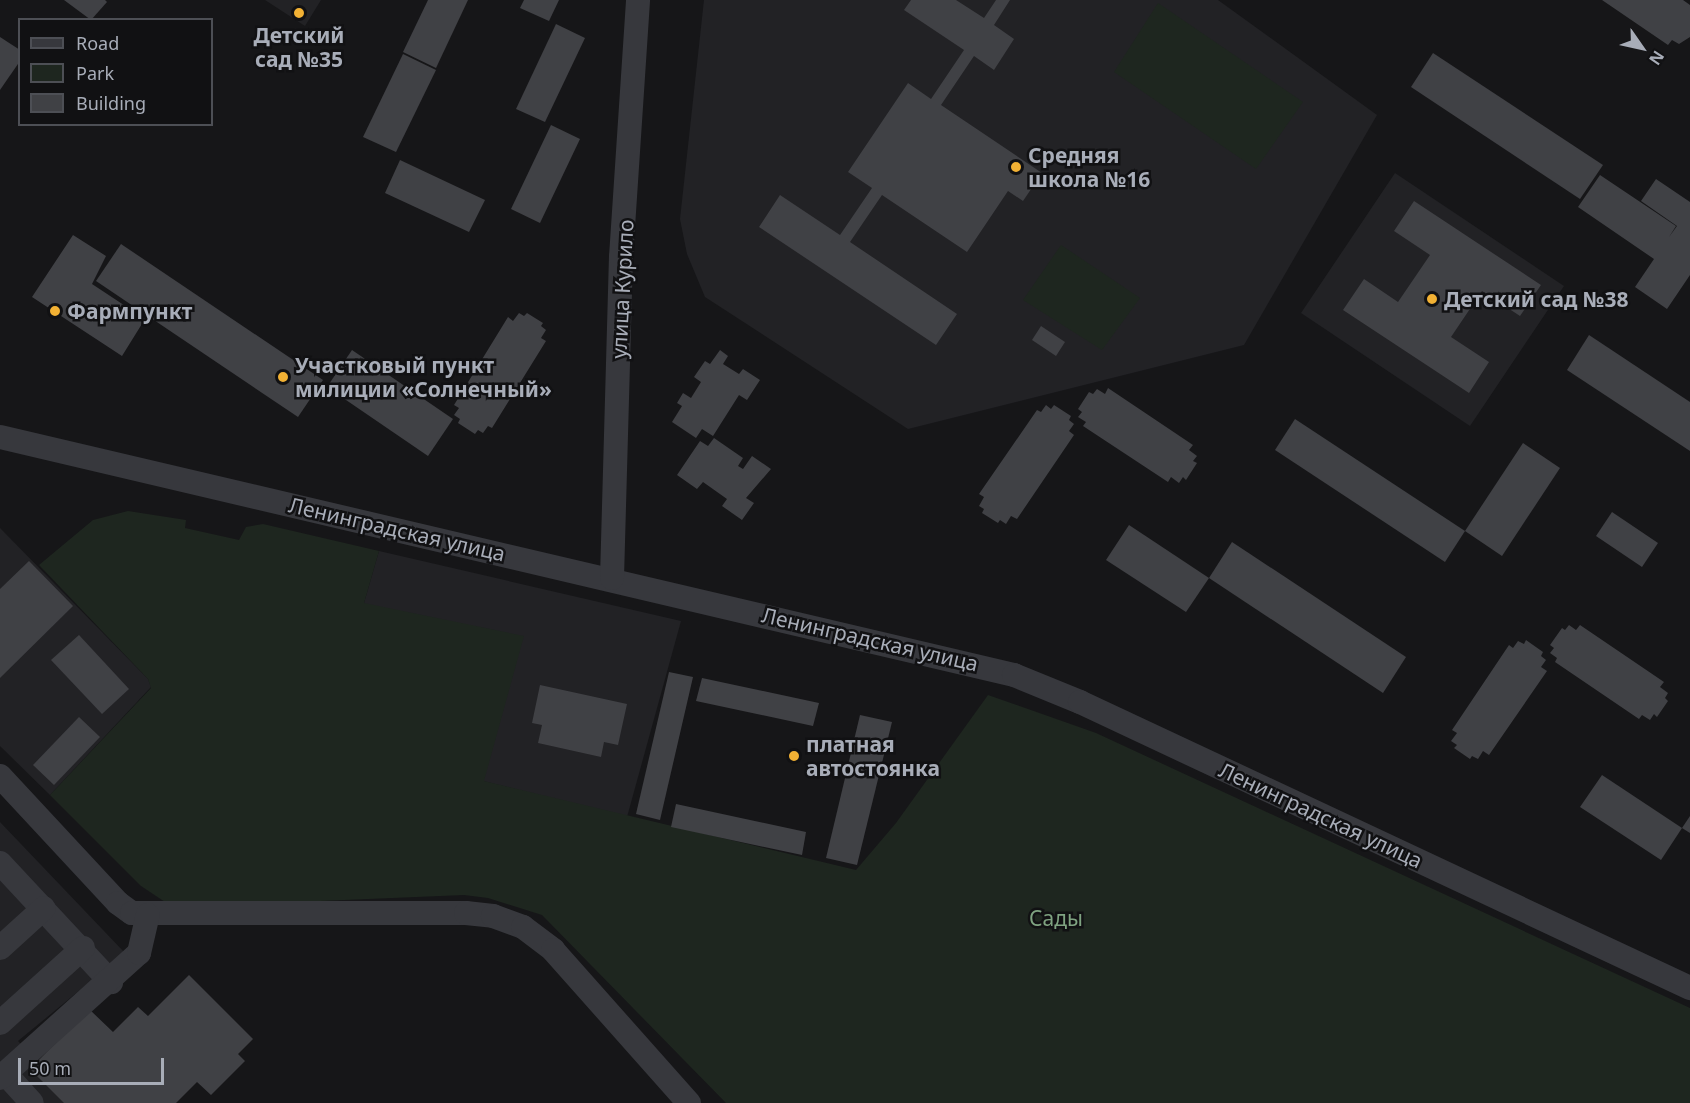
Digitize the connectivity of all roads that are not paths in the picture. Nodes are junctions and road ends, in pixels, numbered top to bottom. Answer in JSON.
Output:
{"nodes":[{"id":1,"x":638,"y":0,"type":"edge"},
{"id":2,"x":0,"y":437,"type":"edge"},
{"id":3,"x":612,"y":578,"type":"junction"},
{"id":4,"x":0,"y":776,"type":"edge"},
{"id":5,"x":2,"y":868,"type":"edge"},
{"id":6,"x":44,"y":908,"type":"junction"},
{"id":7,"x":148,"y":915,"type":"junction"},
{"id":8,"x":0,"y":948,"type":"edge"},
{"id":9,"x":83,"y":948,"type":"junction"},
{"id":10,"x":111,"y":982,"type":"junction"},
{"id":11,"x":1690,"y":988,"type":"edge"},
{"id":12,"x":0,"y":1023,"type":"edge"},
{"id":13,"x":3,"y":1076,"type":"edge"},
{"id":14,"x":32,"y":1103,"type":"edge"},
{"id":15,"x":689,"y":1103,"type":"edge"}],
"edges":[{"from":1,"to":3,"type":"street","name":"улица Курило"},
{"from":2,"to":3,"type":"street","name":"Ленинградская улица"},
{"from":3,"to":11,"type":"street","name":"Ленинградская улица"},
{"from":4,"to":7,"type":"street"},
{"from":5,"to":6,"type":"street"},
{"from":6,"to":8,"type":"street"},
{"from":6,"to":9,"type":"street"},
{"from":7,"to":10,"type":"street"},
{"from":7,"to":15,"type":"street"},
{"from":9,"to":10,"type":"street"},
{"from":9,"to":12,"type":"street"},
{"from":10,"to":13,"type":"street"},
{"from":13,"to":14,"type":"street"}]}
